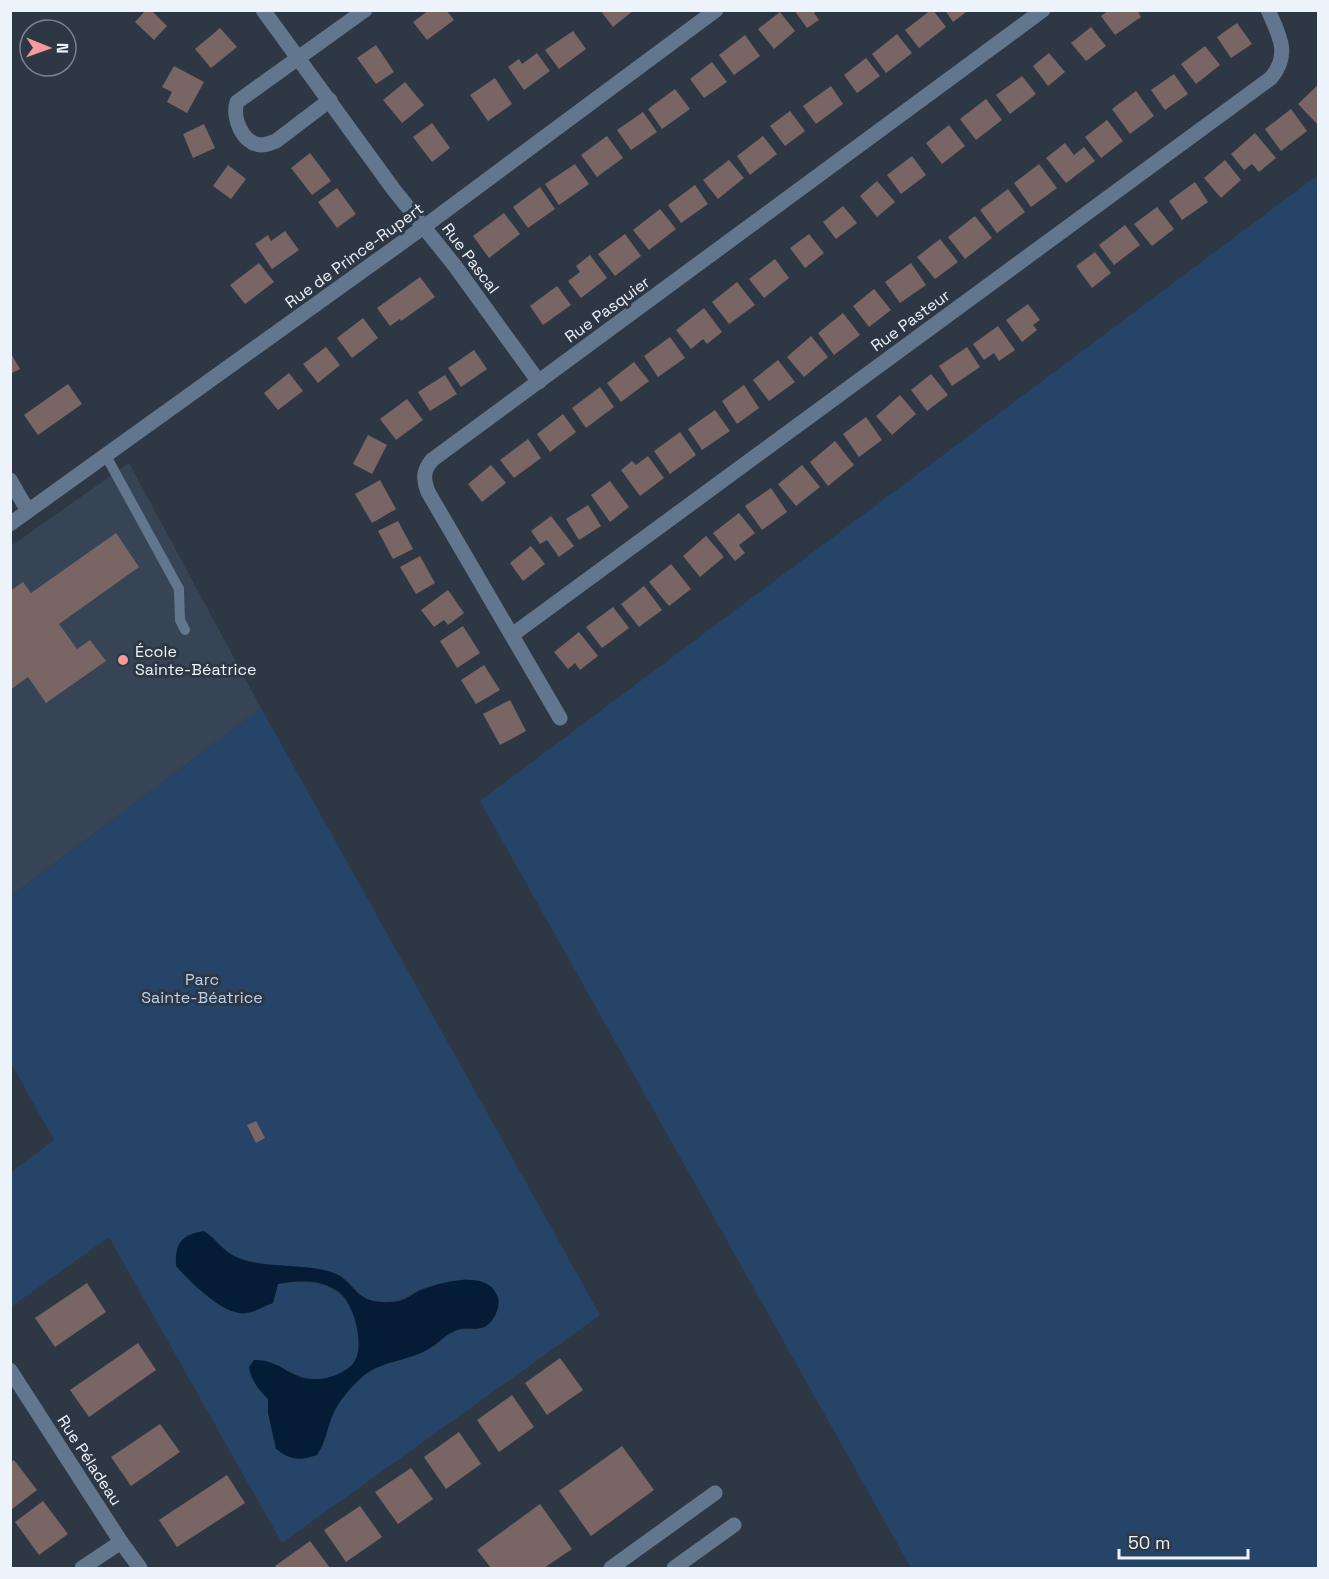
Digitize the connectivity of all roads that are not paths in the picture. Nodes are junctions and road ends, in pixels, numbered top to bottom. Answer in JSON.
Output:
{"nodes":[{"id":1,"x":263,"y":10,"type":"edge"},
{"id":2,"x":365,"y":10,"type":"edge"},
{"id":3,"x":716,"y":10,"type":"edge"},
{"id":4,"x":1043,"y":10,"type":"edge"},
{"id":5,"x":1268,"y":10,"type":"edge"},
{"id":6,"x":299,"y":59,"type":"junction"},
{"id":7,"x":330,"y":100,"type":"junction"},
{"id":8,"x":425,"y":226,"type":"junction"},
{"id":9,"x":539,"y":382,"type":"junction"},
{"id":10,"x":106,"y":456,"type":"junction"},
{"id":11,"x":10,"y":480,"type":"edge"},
{"id":12,"x":28,"y":512,"type":"junction"},
{"id":13,"x":10,"y":524,"type":"edge"},
{"id":14,"x":185,"y":630,"type":"dead end"},
{"id":15,"x":512,"y":635,"type":"junction"},
{"id":16,"x":560,"y":718,"type":"dead end"},
{"id":17,"x":10,"y":1370,"type":"edge"},
{"id":18,"x":715,"y":1493,"type":"dead end"},
{"id":19,"x":734,"y":1525,"type":"dead end"},
{"id":20,"x":121,"y":1542,"type":"junction"},
{"id":21,"x":82,"y":1569,"type":"edge"},
{"id":22,"x":140,"y":1569,"type":"edge"},
{"id":23,"x":611,"y":1569,"type":"edge"},
{"id":24,"x":674,"y":1569,"type":"edge"}],
"edges":[{"from":1,"to":6,"type":"street","name":"Rue Pascal"},
{"from":2,"to":6,"type":"street"},
{"from":3,"to":8,"type":"street","name":"Rue de Prince-Rupert"},
{"from":4,"to":9,"type":"street","name":"Rue Pasquier"},
{"from":5,"to":15,"type":"street","name":"Rue Pasteur"},
{"from":6,"to":7,"type":"street","name":"Rue Pascal"},
{"from":6,"to":7,"type":"street"},
{"from":7,"to":8,"type":"street","name":"Rue Pascal"},
{"from":8,"to":9,"type":"street","name":"Rue Pascal"},
{"from":8,"to":10,"type":"street","name":"Rue de Prince-Rupert"},
{"from":9,"to":15,"type":"street","name":"Rue Pasquier"},
{"from":10,"to":12,"type":"street","name":"Rue de Prince-Rupert"},
{"from":10,"to":14,"type":"lane"},
{"from":11,"to":12,"type":"street"},
{"from":12,"to":13,"type":"street","name":"Rue de Prince-Rupert"},
{"from":15,"to":16,"type":"street","name":"Rue Pasquier"},
{"from":17,"to":20,"type":"street","name":"Rue Péladeau"},
{"from":18,"to":23,"type":"street"},
{"from":19,"to":24,"type":"street"},
{"from":20,"to":21,"type":"street"},
{"from":20,"to":22,"type":"street","name":"Rue Péladeau"}]}
